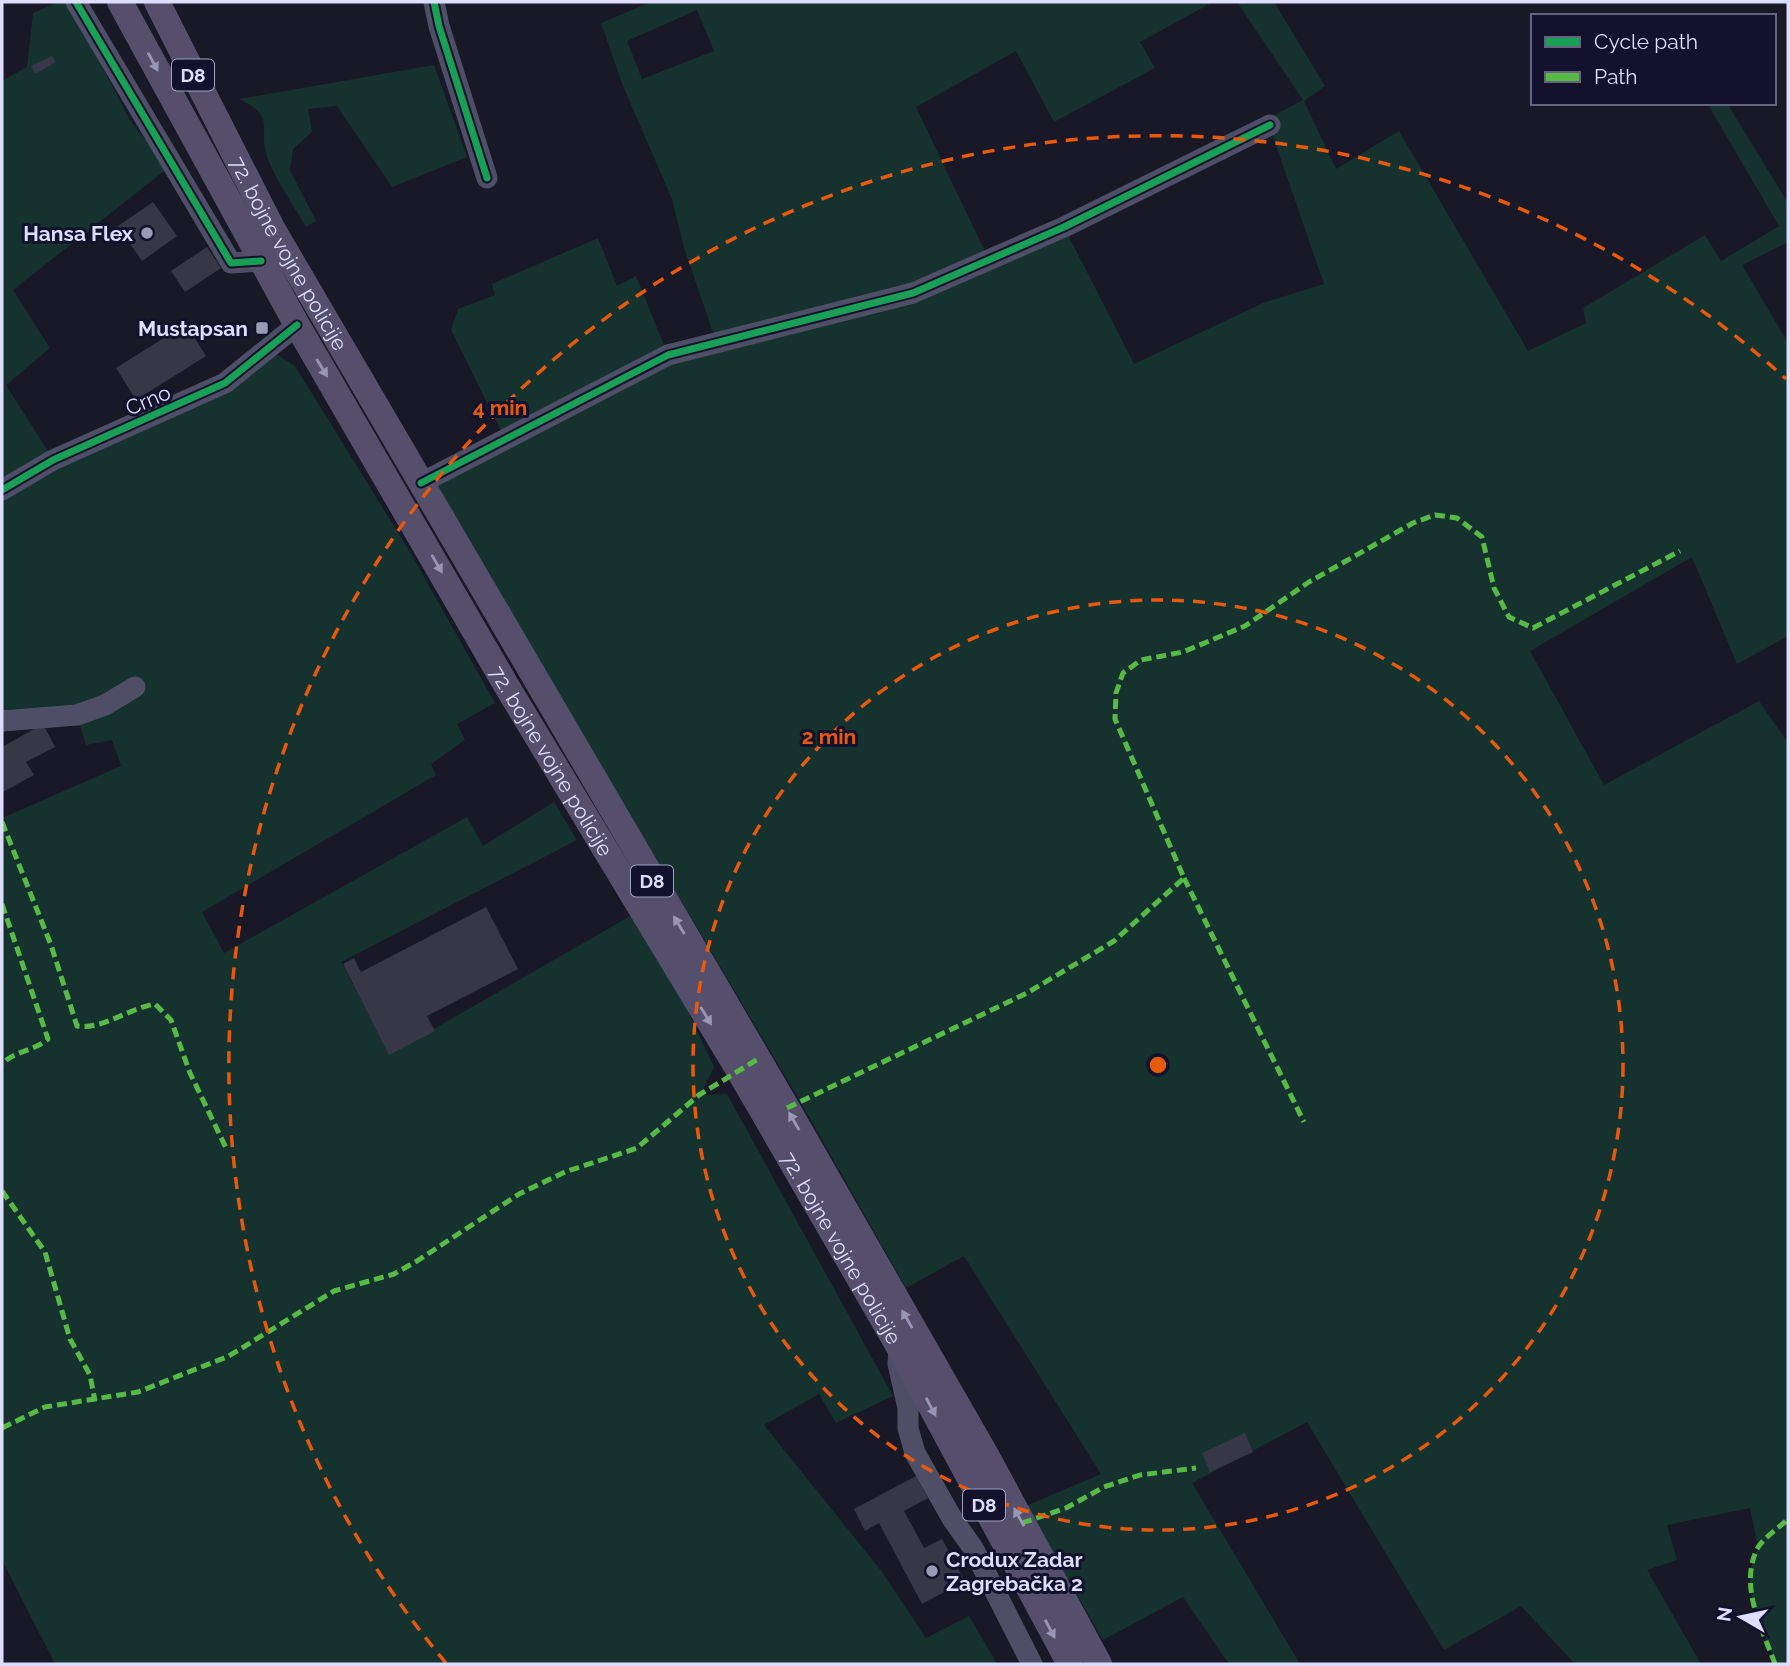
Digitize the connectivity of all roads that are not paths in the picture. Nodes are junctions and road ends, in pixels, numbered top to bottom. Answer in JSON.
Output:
{"nodes":[{"id":1,"x":76,"y":2,"type":"edge"},
{"id":2,"x":120,"y":2,"type":"edge"},
{"id":3,"x":434,"y":2,"type":"edge"},
{"id":4,"x":158,"y":3,"type":"edge"},
{"id":5,"x":1270,"y":125,"type":"dead end"},
{"id":6,"x":487,"y":178,"type":"dead end"},
{"id":7,"x":261,"y":261,"type":"junction"},
{"id":8,"x":297,"y":325,"type":"junction"},
{"id":9,"x":421,"y":483,"type":"junction"},
{"id":10,"x":2,"y":490,"type":"edge"},
{"id":11,"x":135,"y":687,"type":"dead end"},
{"id":12,"x":2,"y":721,"type":"edge"},
{"id":13,"x":899,"y":1347,"type":"junction"},
{"id":14,"x":1032,"y":1664,"type":"edge"},
{"id":15,"x":1070,"y":1664,"type":"edge"},
{"id":16,"x":1099,"y":1664,"type":"edge"}],
"edges":[{"from":1,"to":7,"type":"street"},
{"from":2,"to":7,"type":"main road","name":"72. bojne vojne policije","number":"D8","one_way":true},
{"from":3,"to":6,"type":"street"},
{"from":4,"to":9,"type":"main road","name":"72. bojne vojne policije","number":"D8"},
{"from":5,"to":9,"type":"street"},
{"from":7,"to":8,"type":"main road","name":"72. bojne vojne policije","number":"D8"},
{"from":8,"to":10,"type":"street","name":"Crno"},
{"from":8,"to":13,"type":"main road","name":"72. bojne vojne policije","number":"D8","one_way":true},
{"from":16,"to":9,"type":"main road","name":"72. bojne vojne policije","number":"D8","one_way":true},
{"from":11,"to":12,"type":"street"},
{"from":13,"to":14,"type":"street"},
{"from":13,"to":15,"type":"main road","name":"72. bojne vojne policije","number":"D8","one_way":true}]}
